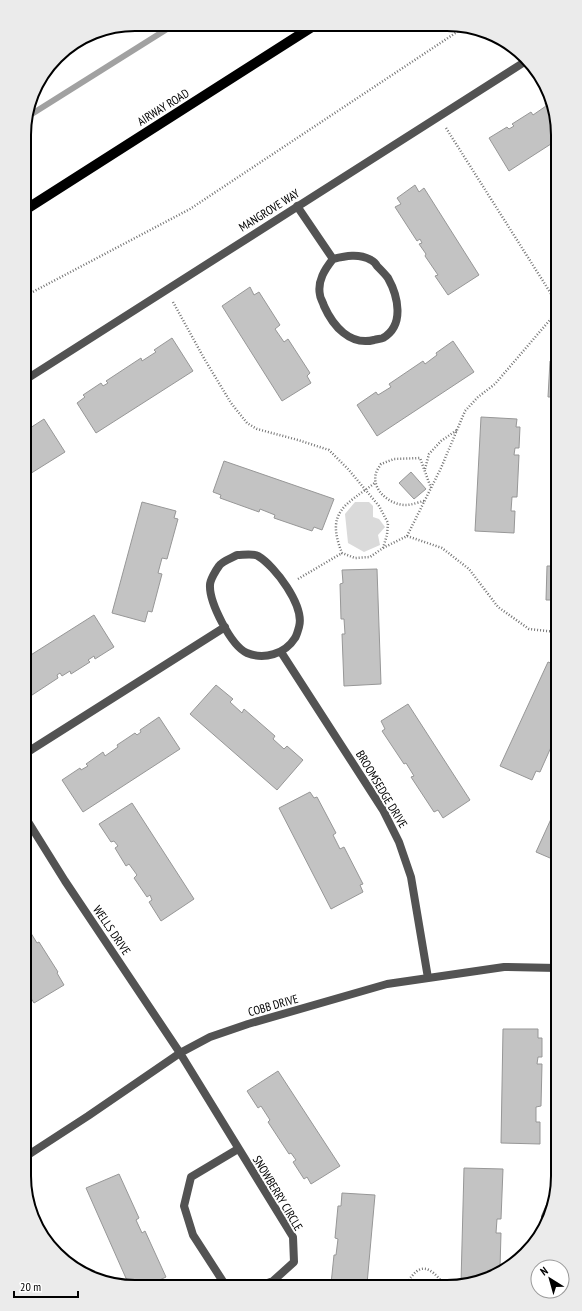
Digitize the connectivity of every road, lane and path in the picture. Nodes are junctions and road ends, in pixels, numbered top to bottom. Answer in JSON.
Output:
{"nodes":[{"id":1,"x":306,"y":31,"type":"edge"},
{"id":2,"x":458,"y":32,"type":"edge"},
{"id":3,"x":523,"y":63,"type":"edge"},
{"id":4,"x":439,"y":117,"type":"junction"},
{"id":5,"x":31,"y":206,"type":"edge"},
{"id":6,"x":298,"y":206,"type":"junction"},
{"id":7,"x":333,"y":259,"type":"junction"},
{"id":8,"x":167,"y":290,"type":"junction"},
{"id":9,"x":31,"y":293,"type":"edge"},
{"id":10,"x":551,"y":294,"type":"edge"},
{"id":11,"x":551,"y":319,"type":"edge"},
{"id":12,"x":31,"y":376,"type":"edge"},
{"id":13,"x":458,"y":430,"type":"junction"},
{"id":14,"x":425,"y":469,"type":"junction"},
{"id":15,"x":376,"y":482,"type":"junction"},
{"id":16,"x":431,"y":488,"type":"junction"},
{"id":17,"x":366,"y":490,"type":"junction"},
{"id":18,"x":425,"y":501,"type":"junction"},
{"id":19,"x":407,"y":536,"type":"junction"},
{"id":20,"x":383,"y":548,"type":"junction"},
{"id":21,"x":342,"y":553,"type":"junction"},
{"id":22,"x":286,"y":586,"type":"junction"},
{"id":23,"x":225,"y":627,"type":"junction"},
{"id":24,"x":551,"y":631,"type":"edge"},
{"id":25,"x":280,"y":652,"type":"junction"},
{"id":26,"x":31,"y":750,"type":"edge"},
{"id":27,"x":31,"y":826,"type":"edge"},
{"id":28,"x":551,"y":968,"type":"edge"},
{"id":29,"x":428,"y":978,"type":"junction"},
{"id":30,"x":180,"y":1053,"type":"junction"},
{"id":31,"x":238,"y":1149,"type":"junction"},
{"id":32,"x":31,"y":1153,"type":"edge"},
{"id":33,"x":222,"y":1280,"type":"edge"},
{"id":34,"x":274,"y":1280,"type":"edge"},
{"id":35,"x":409,"y":1280,"type":"edge"},
{"id":36,"x":440,"y":1280,"type":"edge"}],
"edges":[{"from":1,"to":5,"type":"main road","name":"AIRWAY ROAD"},
{"from":2,"to":9,"type":"path"},
{"from":3,"to":4,"type":"street","name":"MANGROVE WAY"},
{"from":4,"to":6,"type":"street","name":"MANGROVE WAY"},
{"from":4,"to":10,"type":"path"},
{"from":6,"to":7,"type":"street"},
{"from":6,"to":8,"type":"street","name":"MANGROVE WAY"},
{"from":7,"to":7,"type":"street"},
{"from":8,"to":12,"type":"street","name":"MANGROVE WAY"},
{"from":8,"to":17,"type":"path"},
{"from":11,"to":13,"type":"path"},
{"from":13,"to":14,"type":"path"},
{"from":13,"to":16,"type":"path"},
{"from":14,"to":15,"type":"path"},
{"from":14,"to":16,"type":"path"},
{"from":15,"to":17,"type":"path"},
{"from":15,"to":18,"type":"path"},
{"from":16,"to":18,"type":"path"},
{"from":17,"to":20,"type":"path"},
{"from":17,"to":21,"type":"path"},
{"from":18,"to":19,"type":"path"},
{"from":19,"to":20,"type":"path"},
{"from":19,"to":24,"type":"path"},
{"from":20,"to":21,"type":"path"},
{"from":21,"to":22,"type":"path"},
{"from":22,"to":23,"type":"street"},
{"from":22,"to":25,"type":"street"},
{"from":23,"to":25,"type":"street"},
{"from":23,"to":26,"type":"street"},
{"from":25,"to":29,"type":"street","name":"BROOMSEDGE DRIVE"},
{"from":27,"to":30,"type":"street","name":"WELLS DRIVE"},
{"from":28,"to":29,"type":"street","name":"COBB DRIVE"},
{"from":29,"to":30,"type":"street","name":"COBB DRIVE"},
{"from":30,"to":31,"type":"street","name":"SNOWBERRY CIRCLE"},
{"from":30,"to":32,"type":"street","name":"COBB DRIVE"},
{"from":31,"to":33,"type":"street","name":"SNOWBERRY CIRCLE"},
{"from":31,"to":34,"type":"street","name":"SNOWBERRY CIRCLE"},
{"from":35,"to":36,"type":"path"}]}
